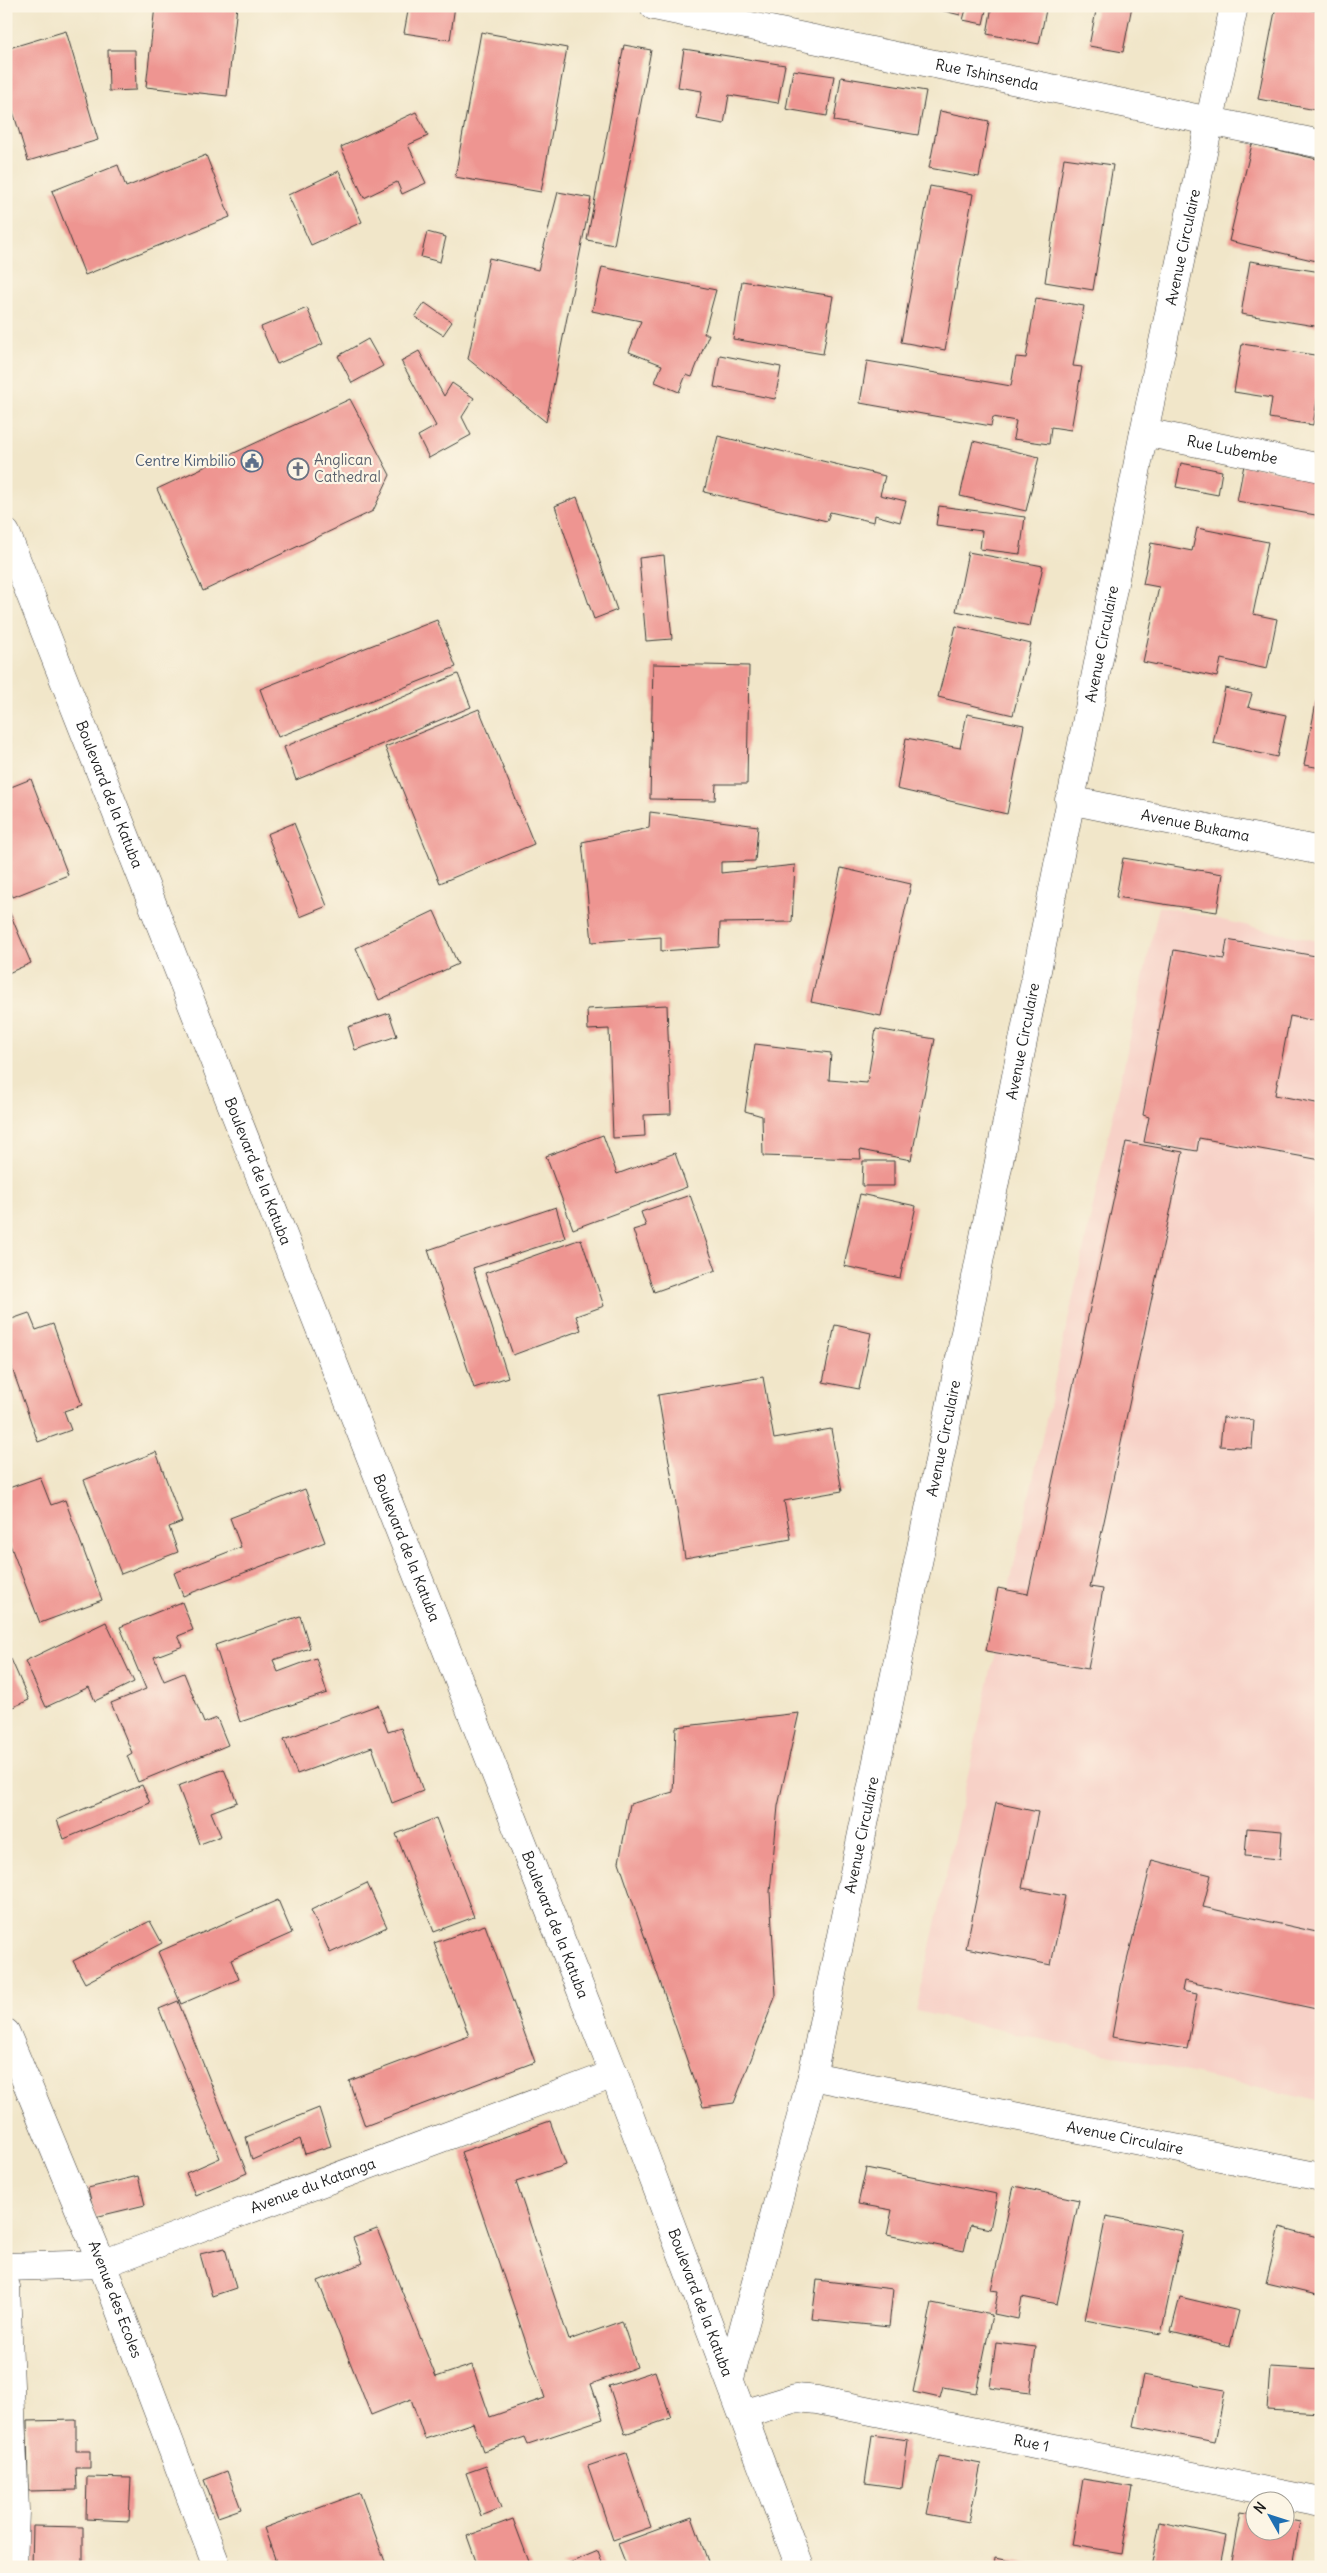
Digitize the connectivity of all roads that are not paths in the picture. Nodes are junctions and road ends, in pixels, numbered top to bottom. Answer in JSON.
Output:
{"nodes":[{"id":1,"x":654,"y":6,"type":"edge"},
{"id":2,"x":1234,"y":6,"type":"edge"},
{"id":3,"x":1211,"y":122,"type":"junction"},
{"id":4,"x":1321,"y":144,"type":"edge"},
{"id":5,"x":1144,"y":432,"type":"junction"},
{"id":6,"x":1321,"y":468,"type":"edge"},
{"id":7,"x":6,"y":533,"type":"edge"},
{"id":8,"x":1070,"y":800,"type":"junction"},
{"id":9,"x":1321,"y":851,"type":"edge"},
{"id":10,"x":6,"y":2033,"type":"edge"},
{"id":11,"x":614,"y":2074,"type":"junction"},
{"id":12,"x":812,"y":2076,"type":"junction"},
{"id":13,"x":1321,"y":2177,"type":"edge"},
{"id":14,"x":102,"y":2264,"type":"junction"},
{"id":15,"x":6,"y":2267,"type":"edge"},
{"id":16,"x":6,"y":2287,"type":"edge"},
{"id":17,"x":730,"y":2378,"type":"junction"},
{"id":18,"x":743,"y":2414,"type":"junction"},
{"id":19,"x":1321,"y":2502,"type":"edge"},
{"id":20,"x":11,"y":2511,"type":"edge"},
{"id":21,"x":13,"y":2567,"type":"edge"},
{"id":22,"x":218,"y":2567,"type":"edge"},
{"id":23,"x":800,"y":2567,"type":"edge"}],
"edges":[{"from":1,"to":3,"type":"street","name":"Rue Tshinsenda"},
{"from":2,"to":3,"type":"street","name":"Avenue Circulaire"},
{"from":3,"to":4,"type":"street","name":"Rue Tshinsenda"},
{"from":3,"to":5,"type":"street","name":"Avenue Circulaire"},
{"from":5,"to":6,"type":"street","name":"Rue Lubembe"},
{"from":5,"to":8,"type":"street","name":"Avenue Circulaire"},
{"from":7,"to":11,"type":"street","name":"Boulevard de la Katuba"},
{"from":8,"to":9,"type":"street","name":"Avenue Bukama"},
{"from":8,"to":12,"type":"street","name":"Avenue Circulaire"},
{"from":10,"to":14,"type":"street","name":"Avenue des Ecoles"},
{"from":11,"to":14,"type":"street","name":"Avenue du Katanga"},
{"from":11,"to":17,"type":"street","name":"Boulevard de la Katuba"},
{"from":12,"to":13,"type":"street","name":"Avenue Circulaire"},
{"from":12,"to":17,"type":"street","name":"Avenue Circulaire"},
{"from":14,"to":15,"type":"street","name":"Avenue du Katanga"},
{"from":14,"to":22,"type":"street","name":"Avenue des Ecoles"},
{"from":16,"to":20,"type":"street"},
{"from":17,"to":18,"type":"street","name":"Boulevard de la Katuba"},
{"from":18,"to":19,"type":"street","name":"Rue 1"},
{"from":18,"to":23,"type":"street","name":"Boulevard de la Katuba"},
{"from":20,"to":21,"type":"street"}]}
